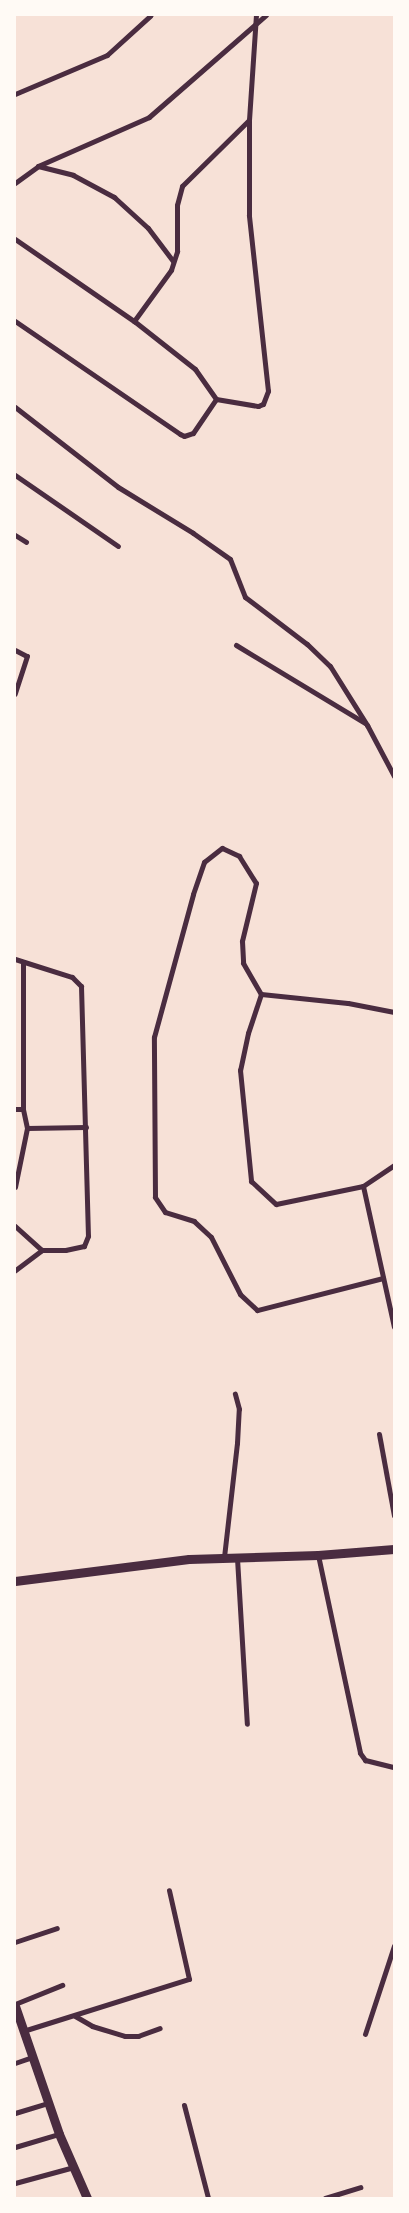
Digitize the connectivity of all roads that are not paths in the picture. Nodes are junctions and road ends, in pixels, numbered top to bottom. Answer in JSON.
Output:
{"nodes":[{"id":1,"x":151,"y":15,"type":"edge"},
{"id":2,"x":256,"y":15,"type":"edge"},
{"id":3,"x":266,"y":15,"type":"edge"},
{"id":4,"x":256,"y":21,"type":"junction"},
{"id":5,"x":15,"y":94,"type":"edge"},
{"id":6,"x":249,"y":120,"type":"junction"},
{"id":7,"x":38,"y":166,"type":"junction"},
{"id":8,"x":15,"y":182,"type":"edge"},
{"id":9,"x":15,"y":239,"type":"edge"},
{"id":10,"x":173,"y":261,"type":"junction"},
{"id":11,"x":15,"y":321,"type":"edge"},
{"id":12,"x":134,"y":322,"type":"junction"},
{"id":13,"x":216,"y":399,"type":"junction"},
{"id":14,"x":15,"y":407,"type":"edge"},
{"id":15,"x":15,"y":475,"type":"edge"},
{"id":16,"x":15,"y":535,"type":"edge"},
{"id":17,"x":26,"y":542,"type":"dead end"},
{"id":18,"x":118,"y":546,"type":"dead end"},
{"id":19,"x":236,"y":645,"type":"dead end"},
{"id":20,"x":15,"y":650,"type":"edge"},
{"id":21,"x":15,"y":694,"type":"edge"},
{"id":22,"x":367,"y":724,"type":"junction"},
{"id":23,"x":394,"y":776,"type":"edge"},
{"id":24,"x":15,"y":959,"type":"edge"},
{"id":25,"x":22,"y":962,"type":"junction"},
{"id":26,"x":261,"y":994,"type":"junction"},
{"id":27,"x":394,"y":1012,"type":"edge"},
{"id":28,"x":15,"y":1109,"type":"edge"},
{"id":29,"x":23,"y":1109,"type":"junction"},
{"id":30,"x":86,"y":1127,"type":"junction"},
{"id":31,"x":27,"y":1128,"type":"junction"},
{"id":32,"x":394,"y":1165,"type":"edge"},
{"id":33,"x":363,"y":1186,"type":"junction"},
{"id":34,"x":15,"y":1187,"type":"edge"},
{"id":35,"x":16,"y":1227,"type":"edge"},
{"id":36,"x":15,"y":1234,"type":"edge"},
{"id":37,"x":42,"y":1250,"type":"junction"},
{"id":38,"x":15,"y":1270,"type":"edge"},
{"id":39,"x":383,"y":1278,"type":"junction"},
{"id":40,"x":394,"y":1326,"type":"edge"},
{"id":41,"x":234,"y":1394,"type":"dead end"},
{"id":42,"x":379,"y":1434,"type":"dead end"},
{"id":43,"x":394,"y":1516,"type":"edge"},
{"id":44,"x":394,"y":1549,"type":"edge"},
{"id":45,"x":318,"y":1555,"type":"junction"},
{"id":46,"x":224,"y":1557,"type":"junction"},
{"id":47,"x":238,"y":1558,"type":"junction"},
{"id":48,"x":15,"y":1580,"type":"edge"},
{"id":49,"x":247,"y":1724,"type":"dead end"},
{"id":50,"x":394,"y":1767,"type":"edge"},
{"id":51,"x":169,"y":1890,"type":"dead end"},
{"id":52,"x":57,"y":1928,"type":"dead end"},
{"id":53,"x":15,"y":1942,"type":"edge"},
{"id":54,"x":394,"y":1946,"type":"edge"},
{"id":55,"x":62,"y":1985,"type":"dead end"},
{"id":56,"x":15,"y":2005,"type":"edge"},
{"id":57,"x":75,"y":2016,"type":"junction"},
{"id":58,"x":160,"y":2028,"type":"dead end"},
{"id":59,"x":22,"y":2031,"type":"junction"},
{"id":60,"x":365,"y":2034,"type":"dead end"},
{"id":61,"x":32,"y":2057,"type":"junction"},
{"id":62,"x":15,"y":2062,"type":"edge"},
{"id":63,"x":48,"y":2102,"type":"junction"},
{"id":64,"x":184,"y":2105,"type":"dead end"},
{"id":65,"x":15,"y":2113,"type":"edge"},
{"id":66,"x":59,"y":2134,"type":"junction"},
{"id":67,"x":15,"y":2148,"type":"edge"},
{"id":68,"x":74,"y":2167,"type":"junction"},
{"id":69,"x":15,"y":2183,"type":"edge"},
{"id":70,"x":360,"y":2187,"type":"dead end"},
{"id":71,"x":86,"y":2198,"type":"edge"},
{"id":72,"x":208,"y":2198,"type":"edge"},
{"id":73,"x":325,"y":2198,"type":"edge"}],
"edges":[{"from":1,"to":5,"type":"street"},
{"from":2,"to":4,"type":"street"},
{"from":3,"to":4,"type":"street"},
{"from":4,"to":6,"type":"street"},
{"from":4,"to":7,"type":"street"},
{"from":6,"to":10,"type":"street"},
{"from":6,"to":13,"type":"street"},
{"from":7,"to":8,"type":"street"},
{"from":7,"to":10,"type":"street"},
{"from":9,"to":12,"type":"street"},
{"from":10,"to":12,"type":"street"},
{"from":11,"to":13,"type":"street"},
{"from":12,"to":13,"type":"street"},
{"from":14,"to":22,"type":"street"},
{"from":15,"to":18,"type":"street"},
{"from":16,"to":17,"type":"street"},
{"from":19,"to":22,"type":"street"},
{"from":20,"to":21,"type":"street"},
{"from":22,"to":23,"type":"street"},
{"from":24,"to":25,"type":"street"},
{"from":25,"to":29,"type":"street"},
{"from":25,"to":30,"type":"street"},
{"from":26,"to":27,"type":"street"},
{"from":26,"to":33,"type":"street"},
{"from":26,"to":39,"type":"street"},
{"from":28,"to":29,"type":"street"},
{"from":29,"to":31,"type":"street"},
{"from":30,"to":31,"type":"street"},
{"from":30,"to":37,"type":"street"},
{"from":31,"to":34,"type":"street"},
{"from":32,"to":33,"type":"street"},
{"from":33,"to":39,"type":"street"},
{"from":35,"to":36,"type":"street"},
{"from":35,"to":37,"type":"street"},
{"from":37,"to":38,"type":"street"},
{"from":39,"to":40,"type":"street"},
{"from":41,"to":46,"type":"street"},
{"from":42,"to":43,"type":"street"},
{"from":44,"to":45,"type":"street"},
{"from":45,"to":47,"type":"street"},
{"from":45,"to":50,"type":"street"},
{"from":46,"to":47,"type":"street"},
{"from":46,"to":48,"type":"street"},
{"from":47,"to":49,"type":"street"},
{"from":51,"to":57,"type":"street"},
{"from":52,"to":53,"type":"street"},
{"from":54,"to":60,"type":"street"},
{"from":55,"to":56,"type":"street"},
{"from":56,"to":59,"type":"street"},
{"from":57,"to":58,"type":"street"},
{"from":57,"to":59,"type":"street"},
{"from":59,"to":61,"type":"street"},
{"from":61,"to":62,"type":"street"},
{"from":61,"to":63,"type":"street"},
{"from":63,"to":65,"type":"street"},
{"from":63,"to":66,"type":"street"},
{"from":64,"to":72,"type":"street"},
{"from":66,"to":67,"type":"street"},
{"from":66,"to":68,"type":"street"},
{"from":68,"to":69,"type":"street"},
{"from":68,"to":71,"type":"street"},
{"from":70,"to":73,"type":"street"}]}
